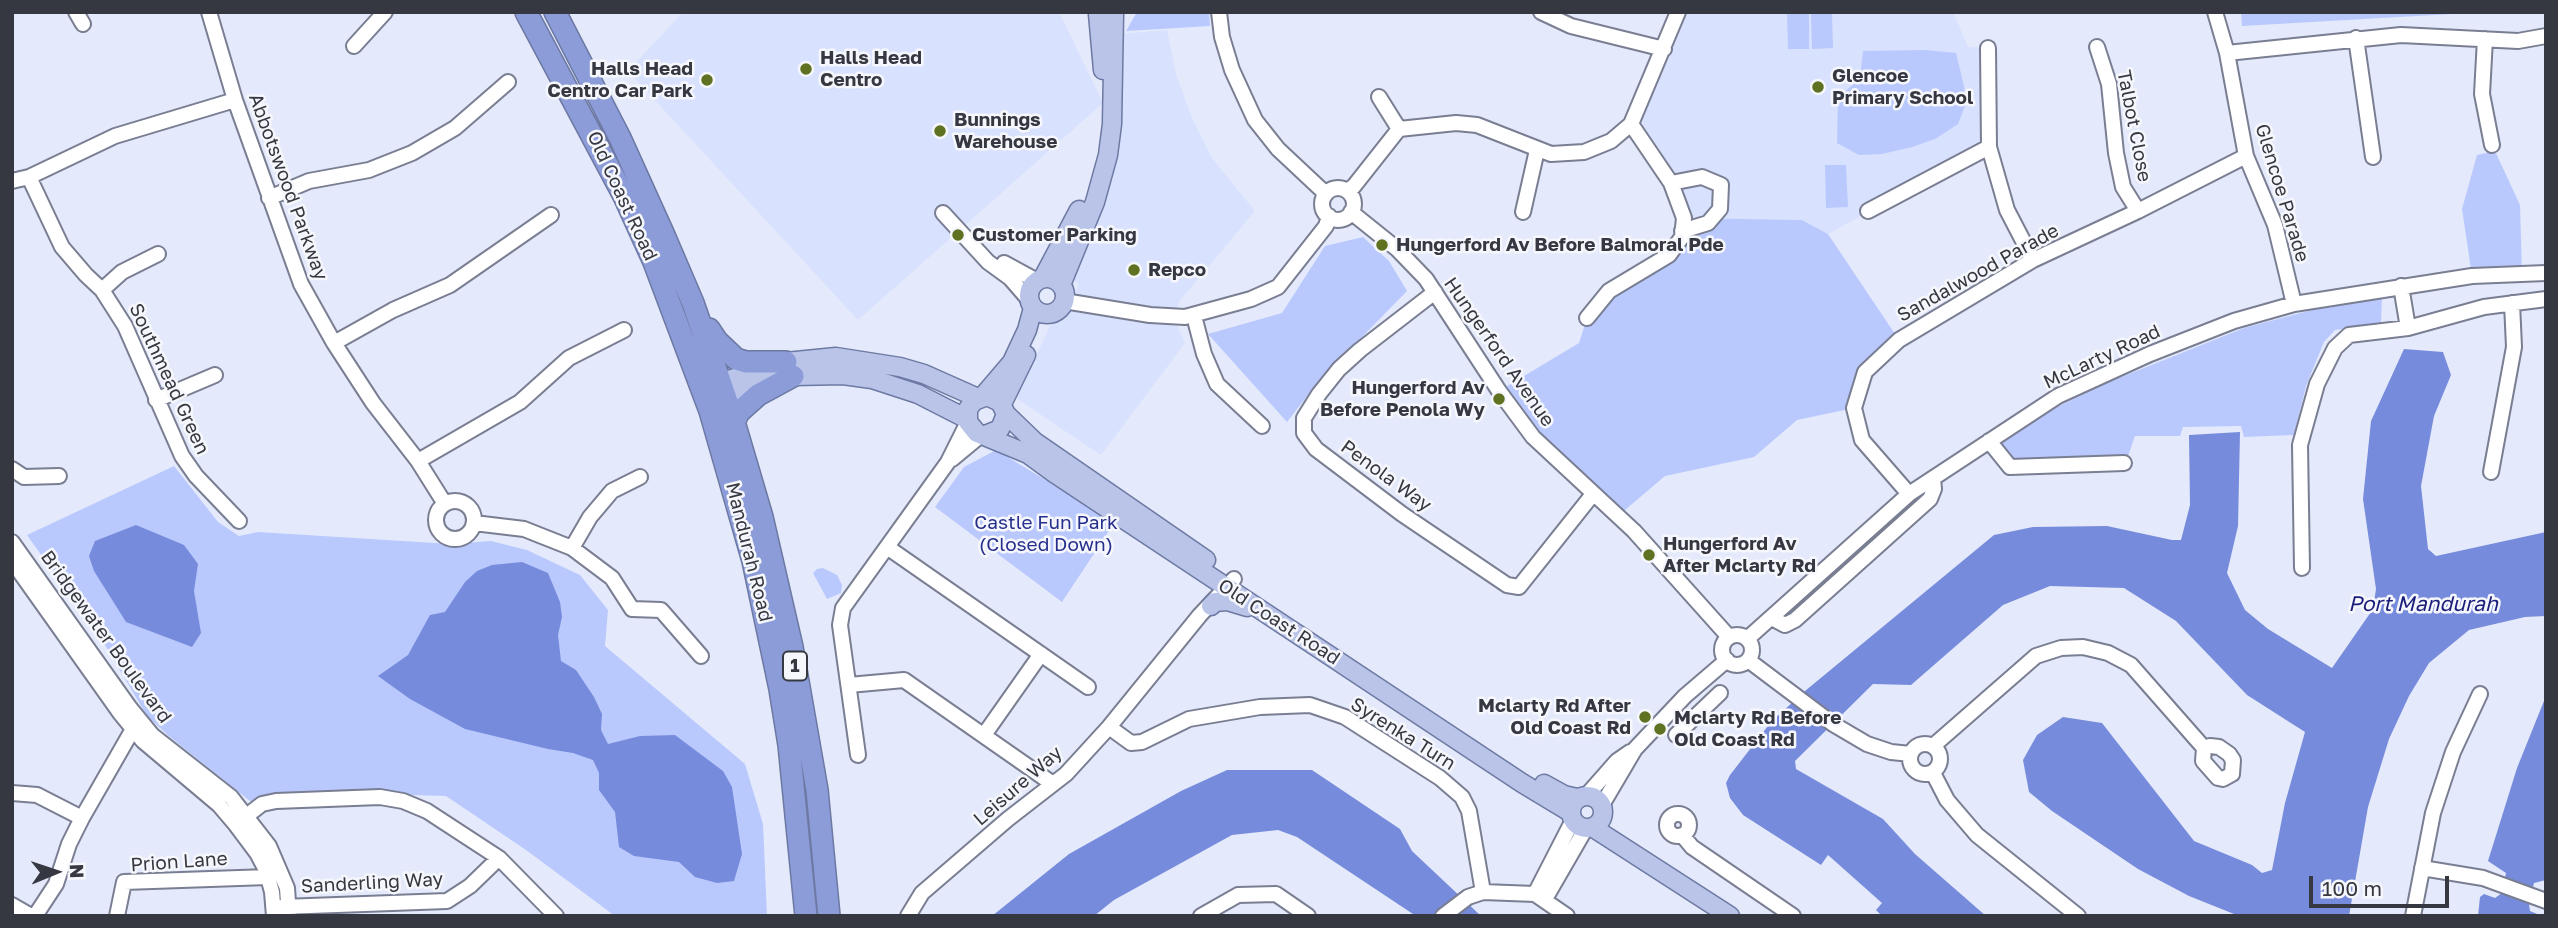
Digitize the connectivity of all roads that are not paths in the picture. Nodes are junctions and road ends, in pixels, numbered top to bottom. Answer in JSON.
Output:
{"nodes":[{"id":1,"x":209,"y":12,"type":"edge"},
{"id":2,"x":384,"y":12,"type":"edge"},
{"id":3,"x":526,"y":12,"type":"edge"},
{"id":4,"x":555,"y":12,"type":"edge"},
{"id":5,"x":1219,"y":12,"type":"edge"},
{"id":6,"x":1541,"y":12,"type":"edge"},
{"id":7,"x":1678,"y":12,"type":"edge"},
{"id":8,"x":2215,"y":12,"type":"edge"},
{"id":9,"x":1106,"y":13,"type":"edge"},
{"id":10,"x":2546,"y":36,"type":"edge"},
{"id":11,"x":2356,"y":38,"type":"junction"},
{"id":12,"x":2485,"y":38,"type":"junction"},
{"id":13,"x":354,"y":46,"type":"dead end"},
{"id":14,"x":2097,"y":47,"type":"dead end"},
{"id":15,"x":1988,"y":48,"type":"dead end"},
{"id":16,"x":1664,"y":49,"type":"junction"},
{"id":17,"x":2227,"y":53,"type":"junction"},
{"id":18,"x":508,"y":82,"type":"dead end"},
{"id":19,"x":1379,"y":97,"type":"dead end"},
{"id":20,"x":235,"y":100,"type":"junction"},
{"id":21,"x":1631,"y":124,"type":"junction"},
{"id":22,"x":1399,"y":129,"type":"junction"},
{"id":23,"x":2492,"y":145,"type":"dead end"},
{"id":24,"x":1989,"y":147,"type":"junction"},
{"id":25,"x":1537,"y":150,"type":"junction"},
{"id":26,"x":2246,"y":156,"type":"junction"},
{"id":27,"x":2373,"y":157,"type":"dead end"},
{"id":28,"x":29,"y":177,"type":"junction"},
{"id":29,"x":12,"y":181,"type":"edge"},
{"id":30,"x":1671,"y":183,"type":"junction"},
{"id":31,"x":1348,"y":191,"type":"junction"},
{"id":32,"x":1326,"y":194,"type":"junction"},
{"id":33,"x":269,"y":198,"type":"junction"},
{"id":34,"x":1868,"y":211,"type":"dead end"},
{"id":35,"x":2138,"y":211,"type":"junction"},
{"id":36,"x":1352,"y":212,"type":"junction"},
{"id":37,"x":1523,"y":212,"type":"dead end"},
{"id":38,"x":551,"y":215,"type":"dead end"},
{"id":39,"x":1329,"y":216,"type":"junction"},
{"id":40,"x":1682,"y":231,"type":"junction"},
{"id":41,"x":158,"y":254,"type":"dead end"},
{"id":42,"x":2033,"y":260,"type":"junction"},
{"id":43,"x":2546,"y":273,"type":"edge"},
{"id":44,"x":1040,"y":280,"type":"junction"},
{"id":45,"x":2401,"y":286,"type":"junction"},
{"id":46,"x":102,"y":290,"type":"junction"},
{"id":47,"x":1435,"y":292,"type":"junction"},
{"id":48,"x":1063,"y":293,"type":"junction"},
{"id":49,"x":2546,"y":299,"type":"edge"},
{"id":50,"x":693,"y":303,"type":"junction"},
{"id":51,"x":2512,"y":303,"type":"junction"},
{"id":52,"x":2294,"y":304,"type":"junction"},
{"id":53,"x":1036,"y":308,"type":"junction"},
{"id":54,"x":1194,"y":316,"type":"junction"},
{"id":55,"x":1587,"y":318,"type":"dead end"},
{"id":56,"x":2408,"y":328,"type":"junction"},
{"id":57,"x":624,"y":330,"type":"dead end"},
{"id":58,"x":334,"y":343,"type":"junction"},
{"id":59,"x":790,"y":369,"type":"junction"},
{"id":60,"x":215,"y":375,"type":"dead end"},
{"id":61,"x":714,"y":391,"type":"junction"},
{"id":62,"x":980,"y":397,"type":"junction"},
{"id":63,"x":156,"y":400,"type":"junction"},
{"id":64,"x":1004,"y":409,"type":"junction"},
{"id":65,"x":734,"y":422,"type":"junction"},
{"id":66,"x":1262,"y":426,"type":"dead end"},
{"id":67,"x":975,"y":428,"type":"junction"},
{"id":68,"x":1989,"y":441,"type":"junction"},
{"id":69,"x":418,"y":461,"type":"junction"},
{"id":70,"x":2124,"y":463,"type":"dead end"},
{"id":71,"x":12,"y":469,"type":"edge"},
{"id":72,"x":2491,"y":472,"type":"dead end"},
{"id":73,"x":59,"y":476,"type":"dead end"},
{"id":74,"x":640,"y":477,"type":"dead end"},
{"id":75,"x":1933,"y":479,"type":"junction"},
{"id":76,"x":1594,"y":494,"type":"junction"},
{"id":77,"x":1909,"y":494,"type":"junction"},
{"id":78,"x":445,"y":504,"type":"junction"},
{"id":79,"x":239,"y":521,"type":"dead end"},
{"id":80,"x":474,"y":523,"type":"junction"},
{"id":81,"x":12,"y":542,"type":"edge"},
{"id":82,"x":887,"y":547,"type":"junction"},
{"id":83,"x":572,"y":548,"type":"junction"},
{"id":84,"x":12,"y":561,"type":"edge"},
{"id":85,"x":2302,"y":568,"type":"dead end"},
{"id":86,"x":1225,"y":580,"type":"junction"},
{"id":87,"x":1205,"y":610,"type":"junction"},
{"id":88,"x":1272,"y":618,"type":"junction"},
{"id":89,"x":1772,"y":618,"type":"junction"},
{"id":90,"x":62,"y":621,"type":"junction"},
{"id":91,"x":1730,"y":637,"type":"junction"},
{"id":92,"x":1747,"y":639,"type":"junction"},
{"id":93,"x":1041,"y":654,"type":"junction"},
{"id":94,"x":701,"y":656,"type":"dead end"},
{"id":95,"x":1727,"y":660,"type":"junction"},
{"id":96,"x":1748,"y":660,"type":"junction"},
{"id":97,"x":849,"y":685,"type":"junction"},
{"id":98,"x":1088,"y":687,"type":"dead end"},
{"id":99,"x":1720,"y":693,"type":"dead end"},
{"id":100,"x":2480,"y":694,"type":"dead end"},
{"id":101,"x":1685,"y":696,"type":"junction"},
{"id":102,"x":1701,"y":712,"type":"junction"},
{"id":103,"x":137,"y":725,"type":"junction"},
{"id":104,"x":1109,"y":727,"type":"junction"},
{"id":105,"x":984,"y":735,"type":"junction"},
{"id":106,"x":1676,"y":735,"type":"dead end"},
{"id":107,"x":1933,"y":746,"type":"junction"},
{"id":108,"x":2204,"y":748,"type":"dead end"},
{"id":109,"x":1911,"y":754,"type":"junction"},
{"id":110,"x":858,"y":755,"type":"dead end"},
{"id":111,"x":1933,"y":773,"type":"junction"},
{"id":112,"x":1054,"y":784,"type":"junction"},
{"id":113,"x":12,"y":793,"type":"edge"},
{"id":114,"x":1586,"y":813,"type":"junction"},
{"id":115,"x":82,"y":818,"type":"junction"},
{"id":116,"x":241,"y":820,"type":"junction"},
{"id":117,"x":1682,"y":835,"type":"dead end"},
{"id":118,"x":499,"y":858,"type":"junction"},
{"id":119,"x":2422,"y":868,"type":"junction"},
{"id":120,"x":268,"y":877,"type":"junction"},
{"id":121,"x":1483,"y":891,"type":"junction"},
{"id":122,"x":1540,"y":897,"type":"junction"},
{"id":123,"x":2546,"y":901,"type":"edge"},
{"id":124,"x":12,"y":905,"type":"edge"},
{"id":125,"x":346,"y":910,"type":"edge"},
{"id":126,"x":281,"y":911,"type":"edge"},
{"id":127,"x":33,"y":916,"type":"edge"},
{"id":128,"x":117,"y":916,"type":"edge"},
{"id":129,"x":556,"y":916,"type":"edge"},
{"id":130,"x":806,"y":916,"type":"edge"},
{"id":131,"x":829,"y":916,"type":"edge"},
{"id":132,"x":908,"y":916,"type":"edge"},
{"id":133,"x":1201,"y":916,"type":"edge"},
{"id":134,"x":1308,"y":916,"type":"edge"},
{"id":135,"x":1443,"y":916,"type":"edge"},
{"id":136,"x":1567,"y":916,"type":"edge"},
{"id":137,"x":1730,"y":916,"type":"edge"},
{"id":138,"x":1793,"y":916,"type":"edge"},
{"id":139,"x":2078,"y":916,"type":"edge"},
{"id":140,"x":2413,"y":916,"type":"edge"}],
"edges":[{"from":1,"to":20,"type":"street","name":"Abbotswood Parkway"},
{"from":2,"to":13,"type":"street"},
{"from":3,"to":61,"type":"highway","name":"Old Coast Road","number":"1"},
{"from":4,"to":50,"type":"highway","name":"Old Coast Road","number":"1"},
{"from":5,"to":32,"type":"street"},
{"from":6,"to":16,"type":"street"},
{"from":7,"to":16,"type":"street"},
{"from":8,"to":17,"type":"street","name":"Glencoe Parade"},
{"from":9,"to":44,"type":"main road"},
{"from":9,"to":48,"type":"main road"},
{"from":10,"to":12,"type":"street"},
{"from":11,"to":12,"type":"street"},
{"from":11,"to":17,"type":"street"},
{"from":11,"to":27,"type":"street"},
{"from":12,"to":23,"type":"street"},
{"from":14,"to":35,"type":"street","name":"Talbot Close"},
{"from":15,"to":24,"type":"street"},
{"from":16,"to":21,"type":"street"},
{"from":17,"to":26,"type":"street","name":"Glencoe Parade"},
{"from":18,"to":33,"type":"street"},
{"from":19,"to":22,"type":"street"},
{"from":20,"to":28,"type":"street"},
{"from":20,"to":33,"type":"street","name":"Abbotswood Parkway"},
{"from":21,"to":25,"type":"street"},
{"from":21,"to":30,"type":"street"},
{"from":22,"to":25,"type":"street"},
{"from":22,"to":31,"type":"street"},
{"from":24,"to":34,"type":"street"},
{"from":24,"to":42,"type":"street"},
{"from":25,"to":37,"type":"street"},
{"from":26,"to":35,"type":"street","name":"Sandalwood Parade"},
{"from":26,"to":52,"type":"street","name":"Glencoe Parade"},
{"from":28,"to":29,"type":"street"},
{"from":28,"to":46,"type":"street","name":"Southmead Green"},
{"from":30,"to":40,"type":"street"},
{"from":30,"to":40,"type":"street"},
{"from":31,"to":32,"type":"street"},
{"from":31,"to":36,"type":"street"},
{"from":32,"to":39,"type":"street"},
{"from":33,"to":58,"type":"street","name":"Abbotswood Parkway"},
{"from":35,"to":42,"type":"street","name":"Sandalwood Parade"},
{"from":36,"to":39,"type":"street"},
{"from":36,"to":47,"type":"street","name":"Hungerford Avenue"},
{"from":38,"to":58,"type":"street"},
{"from":39,"to":54,"type":"street"},
{"from":40,"to":55,"type":"street"},
{"from":41,"to":46,"type":"street"},
{"from":42,"to":77,"type":"street","name":"Sandalwood Parade"},
{"from":43,"to":45,"type":"street","name":"McLarty Road"},
{"from":44,"to":48,"type":"main road"},
{"from":44,"to":53,"type":"main road"},
{"from":44,"to":53,"type":"street"},
{"from":45,"to":52,"type":"street","name":"McLarty Road"},
{"from":45,"to":56,"type":"street"},
{"from":46,"to":63,"type":"street","name":"Southmead Green"},
{"from":47,"to":76,"type":"street","name":"Hungerford Avenue"},
{"from":47,"to":76,"type":"street","name":"Penola Way"},
{"from":48,"to":53,"type":"main road"},
{"from":48,"to":54,"type":"street"},
{"from":49,"to":51,"type":"street"},
{"from":50,"to":59,"type":"highway"},
{"from":50,"to":61,"type":"highway","name":"Old Coast Road","number":"1"},
{"from":51,"to":56,"type":"street"},
{"from":51,"to":72,"type":"street"},
{"from":52,"to":68,"type":"street","name":"McLarty Road"},
{"from":53,"to":62,"type":"main road"},
{"from":53,"to":64,"type":"main road"},
{"from":54,"to":66,"type":"street"},
{"from":56,"to":85,"type":"street"},
{"from":57,"to":69,"type":"street"},
{"from":58,"to":69,"type":"street","name":"Abbotswood Parkway"},
{"from":59,"to":61,"type":"main road","name":"Old Coast Road"},
{"from":59,"to":62,"type":"main road","name":"Old Coast Road"},
{"from":59,"to":65,"type":"highway"},
{"from":59,"to":67,"type":"main road","name":"Old Coast Road"},
{"from":60,"to":63,"type":"street"},
{"from":61,"to":65,"type":"highway","name":"Old Coast Road","number":"1"},
{"from":61,"to":130,"type":"highway","name":"Mandurah Road","number":"1"},
{"from":62,"to":64,"type":"main road"},
{"from":62,"to":67,"type":"main road"},
{"from":63,"to":79,"type":"street","name":"Southmead Green"},
{"from":64,"to":67,"type":"main road"},
{"from":64,"to":86,"type":"main road","name":"Old Coast Road"},
{"from":65,"to":131,"type":"highway","name":"Mandurah Road","number":"1"},
{"from":67,"to":82,"type":"street"},
{"from":67,"to":86,"type":"main road","name":"Old Coast Road"},
{"from":68,"to":70,"type":"street"},
{"from":68,"to":75,"type":"street","name":"McLarty Road"},
{"from":69,"to":78,"type":"street","name":"Abbotswood Parkway"},
{"from":71,"to":73,"type":"street"},
{"from":74,"to":83,"type":"street"},
{"from":75,"to":77,"type":"street","name":"McLarty Road"},
{"from":75,"to":89,"type":"street"},
{"from":76,"to":91,"type":"street","name":"Hungerford Avenue"},
{"from":77,"to":89,"type":"street","name":"McLarty Road"},
{"from":78,"to":80,"type":"street"},
{"from":78,"to":80,"type":"street"},
{"from":80,"to":83,"type":"street"},
{"from":81,"to":90,"type":"street","name":"Bridgewater Boulevard"},
{"from":82,"to":93,"type":"street"},
{"from":82,"to":97,"type":"street"},
{"from":83,"to":94,"type":"street"},
{"from":84,"to":90,"type":"street","name":"Bridgewater Boulevard"},
{"from":86,"to":87,"type":"street","name":"Leisure Way"},
{"from":86,"to":88,"type":"main road","name":"Old Coast Road"},
{"from":86,"to":114,"type":"main road","name":"Old Coast Road"},
{"from":87,"to":88,"type":"main road"},
{"from":87,"to":104,"type":"street","name":"Leisure Way"},
{"from":88,"to":114,"type":"main road","name":"Old Coast Road"},
{"from":89,"to":92,"type":"street","name":"McLarty Road"},
{"from":90,"to":103,"type":"street","name":"Bridgewater Boulevard"},
{"from":91,"to":92,"type":"street"},
{"from":91,"to":95,"type":"street"},
{"from":92,"to":96,"type":"street"},
{"from":93,"to":98,"type":"street"},
{"from":93,"to":105,"type":"street"},
{"from":95,"to":96,"type":"street"},
{"from":95,"to":101,"type":"street"},
{"from":96,"to":109,"type":"street"},
{"from":97,"to":105,"type":"street"},
{"from":97,"to":110,"type":"street"},
{"from":99,"to":102,"type":"street"},
{"from":100,"to":119,"type":"street"},
{"from":101,"to":102,"type":"street"},
{"from":101,"to":114,"type":"street"},
{"from":102,"to":106,"type":"street"},
{"from":103,"to":115,"type":"street"},
{"from":103,"to":116,"type":"street","name":"Bridgewater Boulevard"},
{"from":104,"to":112,"type":"street","name":"Leisure Way"},
{"from":104,"to":121,"type":"street","name":"Syrenka Turn"},
{"from":105,"to":112,"type":"street"},
{"from":107,"to":108,"type":"street"},
{"from":107,"to":109,"type":"street"},
{"from":107,"to":111,"type":"street"},
{"from":109,"to":111,"type":"street"},
{"from":111,"to":139,"type":"street"},
{"from":112,"to":132,"type":"street","name":"Leisure Way"},
{"from":113,"to":115,"type":"street"},
{"from":114,"to":122,"type":"street"},
{"from":114,"to":137,"type":"main road","name":"Old Coast Road"},
{"from":115,"to":127,"type":"street"},
{"from":116,"to":118,"type":"street"},
{"from":116,"to":120,"type":"street","name":"Bridgewater Boulevard"},
{"from":116,"to":126,"type":"street","name":"Bridgewater Boulevard"},
{"from":117,"to":138,"type":"street"},
{"from":118,"to":125,"type":"street","name":"Sanderling Way"},
{"from":118,"to":129,"type":"street"},
{"from":119,"to":123,"type":"street"},
{"from":119,"to":140,"type":"street"},
{"from":120,"to":126,"type":"street","name":"Bridgewater Boulevard"},
{"from":120,"to":128,"type":"street","name":"Prion Lane"},
{"from":121,"to":122,"type":"street"},
{"from":121,"to":135,"type":"street"},
{"from":122,"to":136,"type":"street"},
{"from":124,"to":127,"type":"street"},
{"from":125,"to":126,"type":"street","name":"Sanderling Way"},
{"from":133,"to":134,"type":"street"}]}
